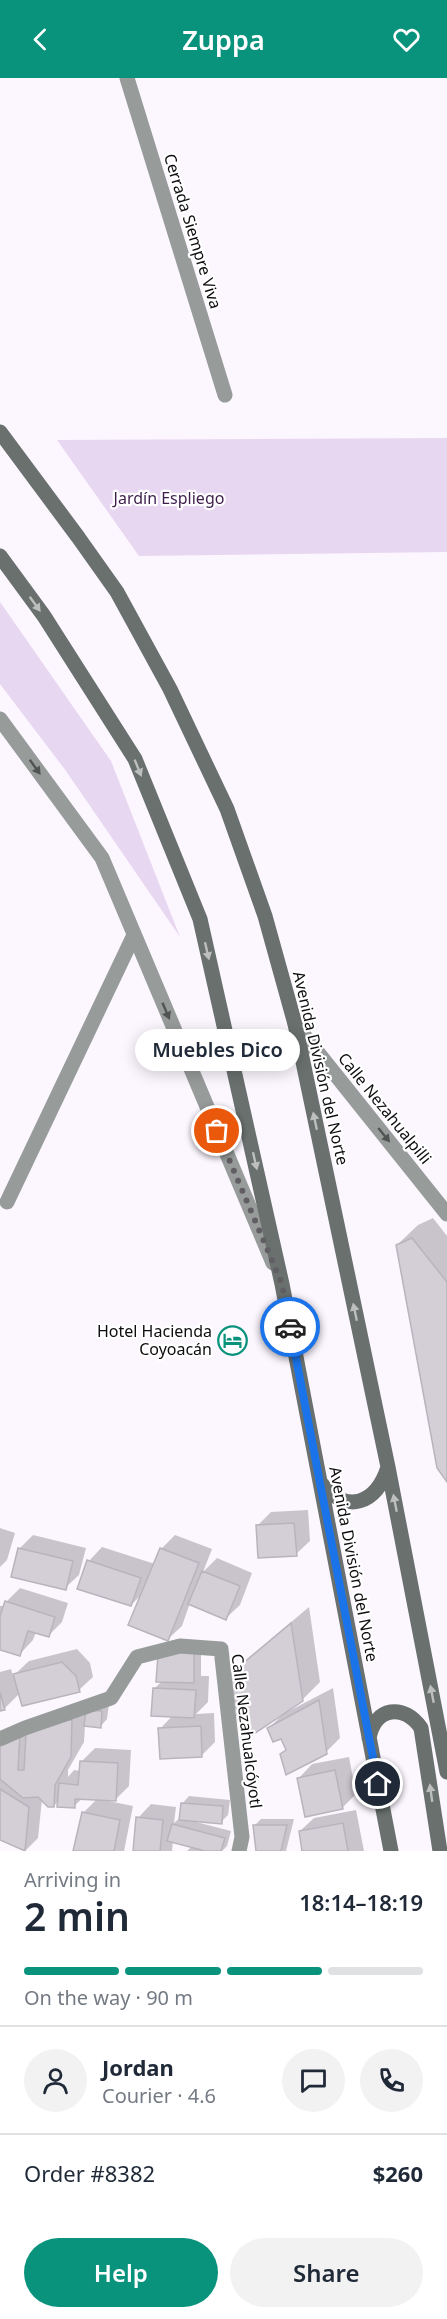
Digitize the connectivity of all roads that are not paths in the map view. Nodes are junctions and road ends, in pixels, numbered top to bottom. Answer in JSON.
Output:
{"nodes":[{"id":1,"x":127,"y":78,"type":"edge"},
{"id":2,"x":225,"y":395,"type":"dead end"},
{"id":3,"x":0,"y":432,"type":"edge"},
{"id":4,"x":0,"y":556,"type":"edge"},
{"id":5,"x":0,"y":720,"type":"edge"},
{"id":6,"x":134,"y":935,"type":"junction"},
{"id":7,"x":295,"y":1024,"type":"junction"},
{"id":8,"x":7,"y":1202,"type":"dead end"},
{"id":9,"x":447,"y":1214,"type":"edge"},
{"id":10,"x":282,"y":1284,"type":"junction"},
{"id":11,"x":388,"y":1467,"type":"junction"},
{"id":12,"x":319,"y":1480,"type":"junction"},
{"id":13,"x":369,"y":1738,"type":"junction"},
{"id":14,"x":0,"y":1739,"type":"edge"},
{"id":15,"x":447,"y":1772,"type":"edge"},
{"id":16,"x":239,"y":1851,"type":"edge"},
{"id":17,"x":391,"y":1851,"type":"edge"},
{"id":18,"x":440,"y":1851,"type":"edge"}],
"edges":[{"from":1,"to":2,"type":"street","name":"Cerrada Siempre Viva"},
{"from":3,"to":7,"type":"main road","name":"Avenida División del Norte"},
{"from":4,"to":10,"type":"main road","name":"Avenida División del Norte","one_way":true},
{"from":5,"to":6,"type":"street","name":"Avenida División del Norte","one_way":true},
{"from":6,"to":8,"type":"street"},
{"from":6,"to":10,"type":"street","name":"Avenida División del Norte","one_way":true},
{"from":7,"to":9,"type":"street","name":"Calle Nezahualpilli","one_way":true},
{"from":11,"to":7,"type":"main road","name":"Avenida División del Norte","one_way":true},
{"from":10,"to":12,"type":"main road","name":"Avenida División del Norte"},
{"from":11,"to":12,"type":"main road"},
{"from":15,"to":11,"type":"main road","name":"Avenida División del Norte","one_way":true},
{"from":12,"to":13,"type":"main road","name":"Avenida División del Norte"},
{"from":13,"to":17,"type":"main road","name":"Avenida División del Norte"},
{"from":18,"to":13,"type":"main road","one_way":true},
{"from":14,"to":16,"type":"street","name":"Calle Nezahualcóyotl"}]}
